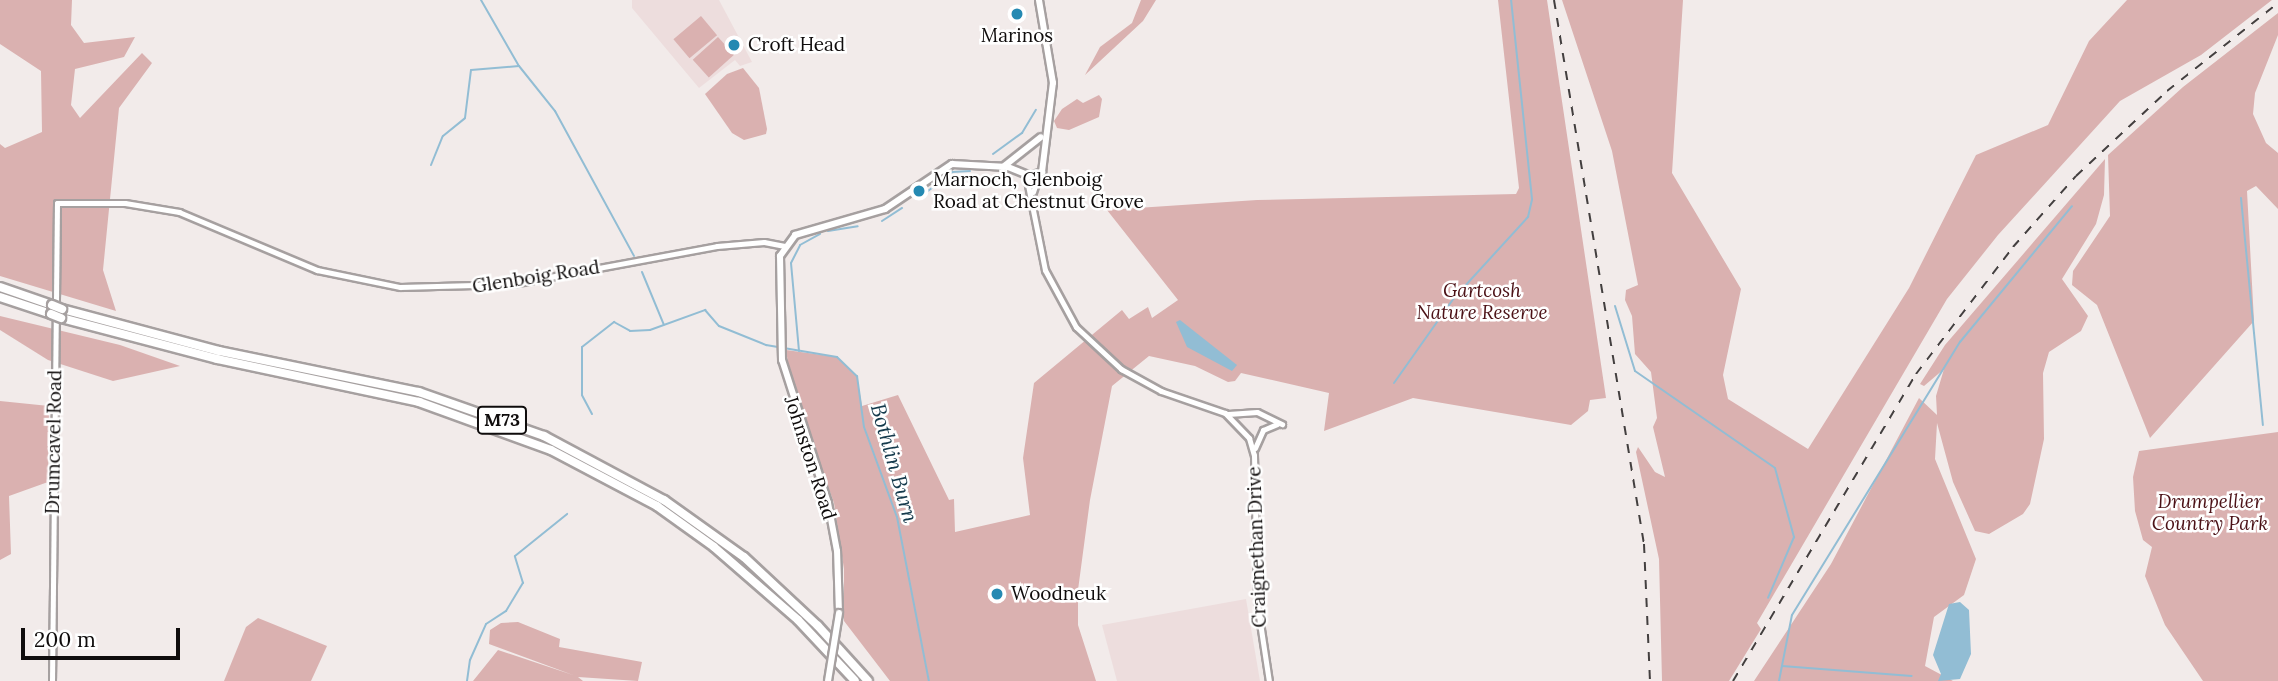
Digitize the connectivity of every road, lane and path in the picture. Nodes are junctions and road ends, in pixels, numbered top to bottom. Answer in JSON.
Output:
{"nodes":[{"id":1,"x":1039,"y":0,"type":"edge"},
{"id":2,"x":1044,"y":133,"type":"junction"},
{"id":3,"x":1029,"y":150,"type":"junction"},
{"id":4,"x":1043,"y":156,"type":"junction"},
{"id":5,"x":1020,"y":157,"type":"junction"},
{"id":6,"x":1003,"y":167,"type":"junction"},
{"id":7,"x":1024,"y":173,"type":"junction"},
{"id":8,"x":1039,"y":174,"type":"junction"},
{"id":9,"x":1033,"y":195,"type":"junction"},
{"id":10,"x":57,"y":203,"type":"joint"},
{"id":11,"x":785,"y":246,"type":"junction"},
{"id":12,"x":0,"y":287,"type":"edge"},
{"id":13,"x":0,"y":297,"type":"edge"},
{"id":14,"x":51,"y":310,"type":"junction"},
{"id":15,"x":62,"y":313,"type":"junction"},
{"id":16,"x":1225,"y":413,"type":"junction"},
{"id":17,"x":1249,"y":413,"type":"junction"},
{"id":18,"x":1263,"y":417,"type":"junction"},
{"id":19,"x":1244,"y":430,"type":"junction"},
{"id":20,"x":1262,"y":431,"type":"junction"},
{"id":21,"x":1254,"y":455,"type":"junction"},
{"id":22,"x":52,"y":681,"type":"edge"},
{"id":23,"x":828,"y":681,"type":"edge"},
{"id":24,"x":853,"y":681,"type":"edge"},
{"id":25,"x":869,"y":681,"type":"edge"},
{"id":26,"x":1269,"y":681,"type":"edge"}],
"edges":[{"from":1,"to":2,"type":"main road"},
{"from":2,"to":3,"type":"main road"},
{"from":2,"to":4,"type":"main road"},
{"from":3,"to":4,"type":"main road"},
{"from":3,"to":5,"type":"main road"},
{"from":4,"to":8,"type":"main road"},
{"from":5,"to":6,"type":"main road"},
{"from":5,"to":7,"type":"main road"},
{"from":6,"to":7,"type":"main road"},
{"from":6,"to":11,"type":"main road"},
{"from":7,"to":8,"type":"main road"},
{"from":7,"to":9,"type":"street"},
{"from":8,"to":9,"type":"street"},
{"from":9,"to":16,"type":"street"},
{"from":10,"to":11,"type":"street","name":"Glenboig Road"},
{"from":10,"to":22,"type":"street","name":"Drumcavel Road"},
{"from":11,"to":23,"type":"main road","name":"Johnston Road","bridge":true},
{"from":12,"to":14,"type":"highway","number":"M73"},
{"from":13,"to":14,"type":"highway","number":"M73"},
{"from":14,"to":15,"type":"highway","number":"M73","bridge":true},
{"from":15,"to":24,"type":"highway","number":"M73"},
{"from":15,"to":25,"type":"highway","number":"M73"},
{"from":16,"to":17,"type":"street"},
{"from":16,"to":19,"type":"street"},
{"from":17,"to":18,"type":"street"},
{"from":17,"to":19,"type":"street"},
{"from":18,"to":20,"type":"street","name":"Craignethan Drive"},
{"from":18,"to":20,"type":"street"},
{"from":19,"to":20,"type":"street"},
{"from":19,"to":21,"type":"street","name":"Craignethan Drive"},
{"from":20,"to":21,"type":"street","name":"Craignethan Drive"},
{"from":21,"to":26,"type":"street","name":"Craignethan Drive"}]}
